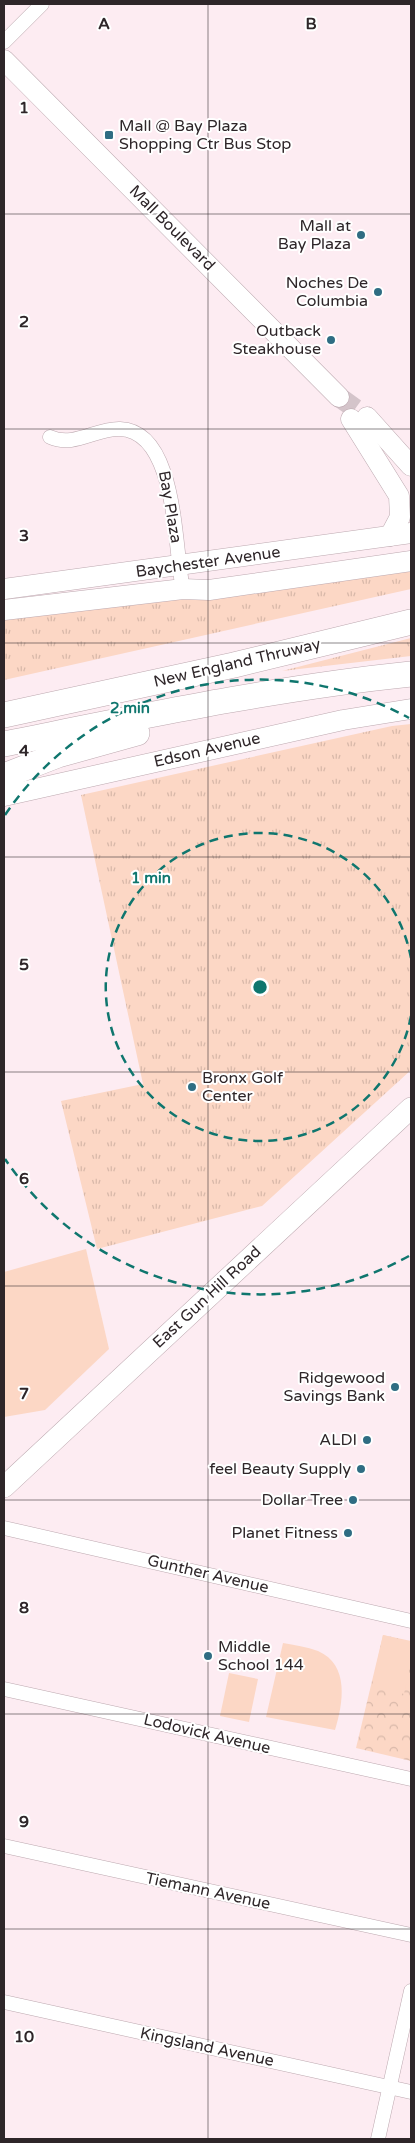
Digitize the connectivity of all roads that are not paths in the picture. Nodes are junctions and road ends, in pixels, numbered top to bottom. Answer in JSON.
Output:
{"nodes":[{"id":1,"x":42,"y":4,"type":"edge"},
{"id":2,"x":4,"y":42,"type":"edge"},
{"id":3,"x":4,"y":60,"type":"edge"},
{"id":4,"x":339,"y":398,"type":"tunnel mouth"},
{"id":5,"x":359,"y":418,"type":"junction"},
{"id":6,"x":50,"y":438,"type":"dead end"},
{"id":7,"x":411,"y":458,"type":"edge"},
{"id":8,"x":411,"y":466,"type":"edge"},
{"id":9,"x":411,"y":492,"type":"edge"},
{"id":10,"x":411,"y":533,"type":"edge"},
{"id":11,"x":390,"y":536,"type":"junction"},
{"id":12,"x":411,"y":561,"type":"edge"},
{"id":13,"x":178,"y":566,"type":"junction"},
{"id":14,"x":4,"y":589,"type":"edge"},
{"id":15,"x":183,"y":589,"type":"junction"},
{"id":16,"x":4,"y":610,"type":"edge"},
{"id":17,"x":411,"y":622,"type":"edge"},
{"id":18,"x":411,"y":674,"type":"edge"},
{"id":19,"x":259,"y":694,"type":"junction"},
{"id":20,"x":411,"y":709,"type":"edge"},
{"id":21,"x":4,"y":716,"type":"edge"},
{"id":22,"x":4,"y":744,"type":"edge"},
{"id":23,"x":4,"y":776,"type":"edge"},
{"id":24,"x":4,"y":796,"type":"edge"},
{"id":25,"x":411,"y":1108,"type":"edge"},
{"id":26,"x":4,"y":1488,"type":"edge"},
{"id":27,"x":4,"y":1528,"type":"edge"},
{"id":28,"x":411,"y":1621,"type":"edge"},
{"id":29,"x":4,"y":1689,"type":"edge"},
{"id":30,"x":411,"y":1779,"type":"edge"},
{"id":31,"x":4,"y":1846,"type":"edge"},
{"id":32,"x":411,"y":1936,"type":"edge"},
{"id":33,"x":411,"y":1991,"type":"edge"},
{"id":34,"x":4,"y":2002,"type":"edge"},
{"id":35,"x":390,"y":2087,"type":"junction"},
{"id":36,"x":411,"y":2092,"type":"edge"},
{"id":37,"x":378,"y":2139,"type":"edge"}],
"edges":[{"from":1,"to":2,"type":"street"},
{"from":3,"to":4,"type":"main road","name":"Mall Boulevard"},
{"from":5,"to":7,"type":"main road"},
{"from":5,"to":8,"type":"main road"},
{"from":5,"to":9,"type":"main road"},
{"from":5,"to":11,"type":"main road"},
{"from":6,"to":13,"type":"street","name":"Bay Plaza"},
{"from":10,"to":11,"type":"main road","name":"Baychester Avenue"},
{"from":11,"to":13,"type":"main road","name":"Baychester Avenue"},
{"from":12,"to":15,"type":"main road","name":"Baychester Avenue"},
{"from":13,"to":14,"type":"main road","name":"Baychester Avenue"},
{"from":13,"to":15,"type":"street","name":"Bay Plaza"},
{"from":15,"to":16,"type":"main road","name":"Baychester Avenue"},
{"from":17,"to":21,"type":"highway","name":"New England Thruway"},
{"from":18,"to":19,"type":"highway","name":"New England Thruway"},
{"from":19,"to":22,"type":"highway","name":"New England Thruway"},
{"from":19,"to":23,"type":"highway"},
{"from":20,"to":24,"type":"main road","name":"Edson Avenue"},
{"from":25,"to":26,"type":"main road","name":"East Gun Hill Road"},
{"from":27,"to":28,"type":"street","name":"Gunther Avenue"},
{"from":29,"to":30,"type":"street","name":"Lodovick Avenue"},
{"from":31,"to":32,"type":"street","name":"Tiemann Avenue"},
{"from":33,"to":35,"type":"street"},
{"from":34,"to":35,"type":"street","name":"Kingsland Avenue"},
{"from":35,"to":36,"type":"street","name":"Kingsland Avenue"},
{"from":35,"to":37,"type":"street"}]}
